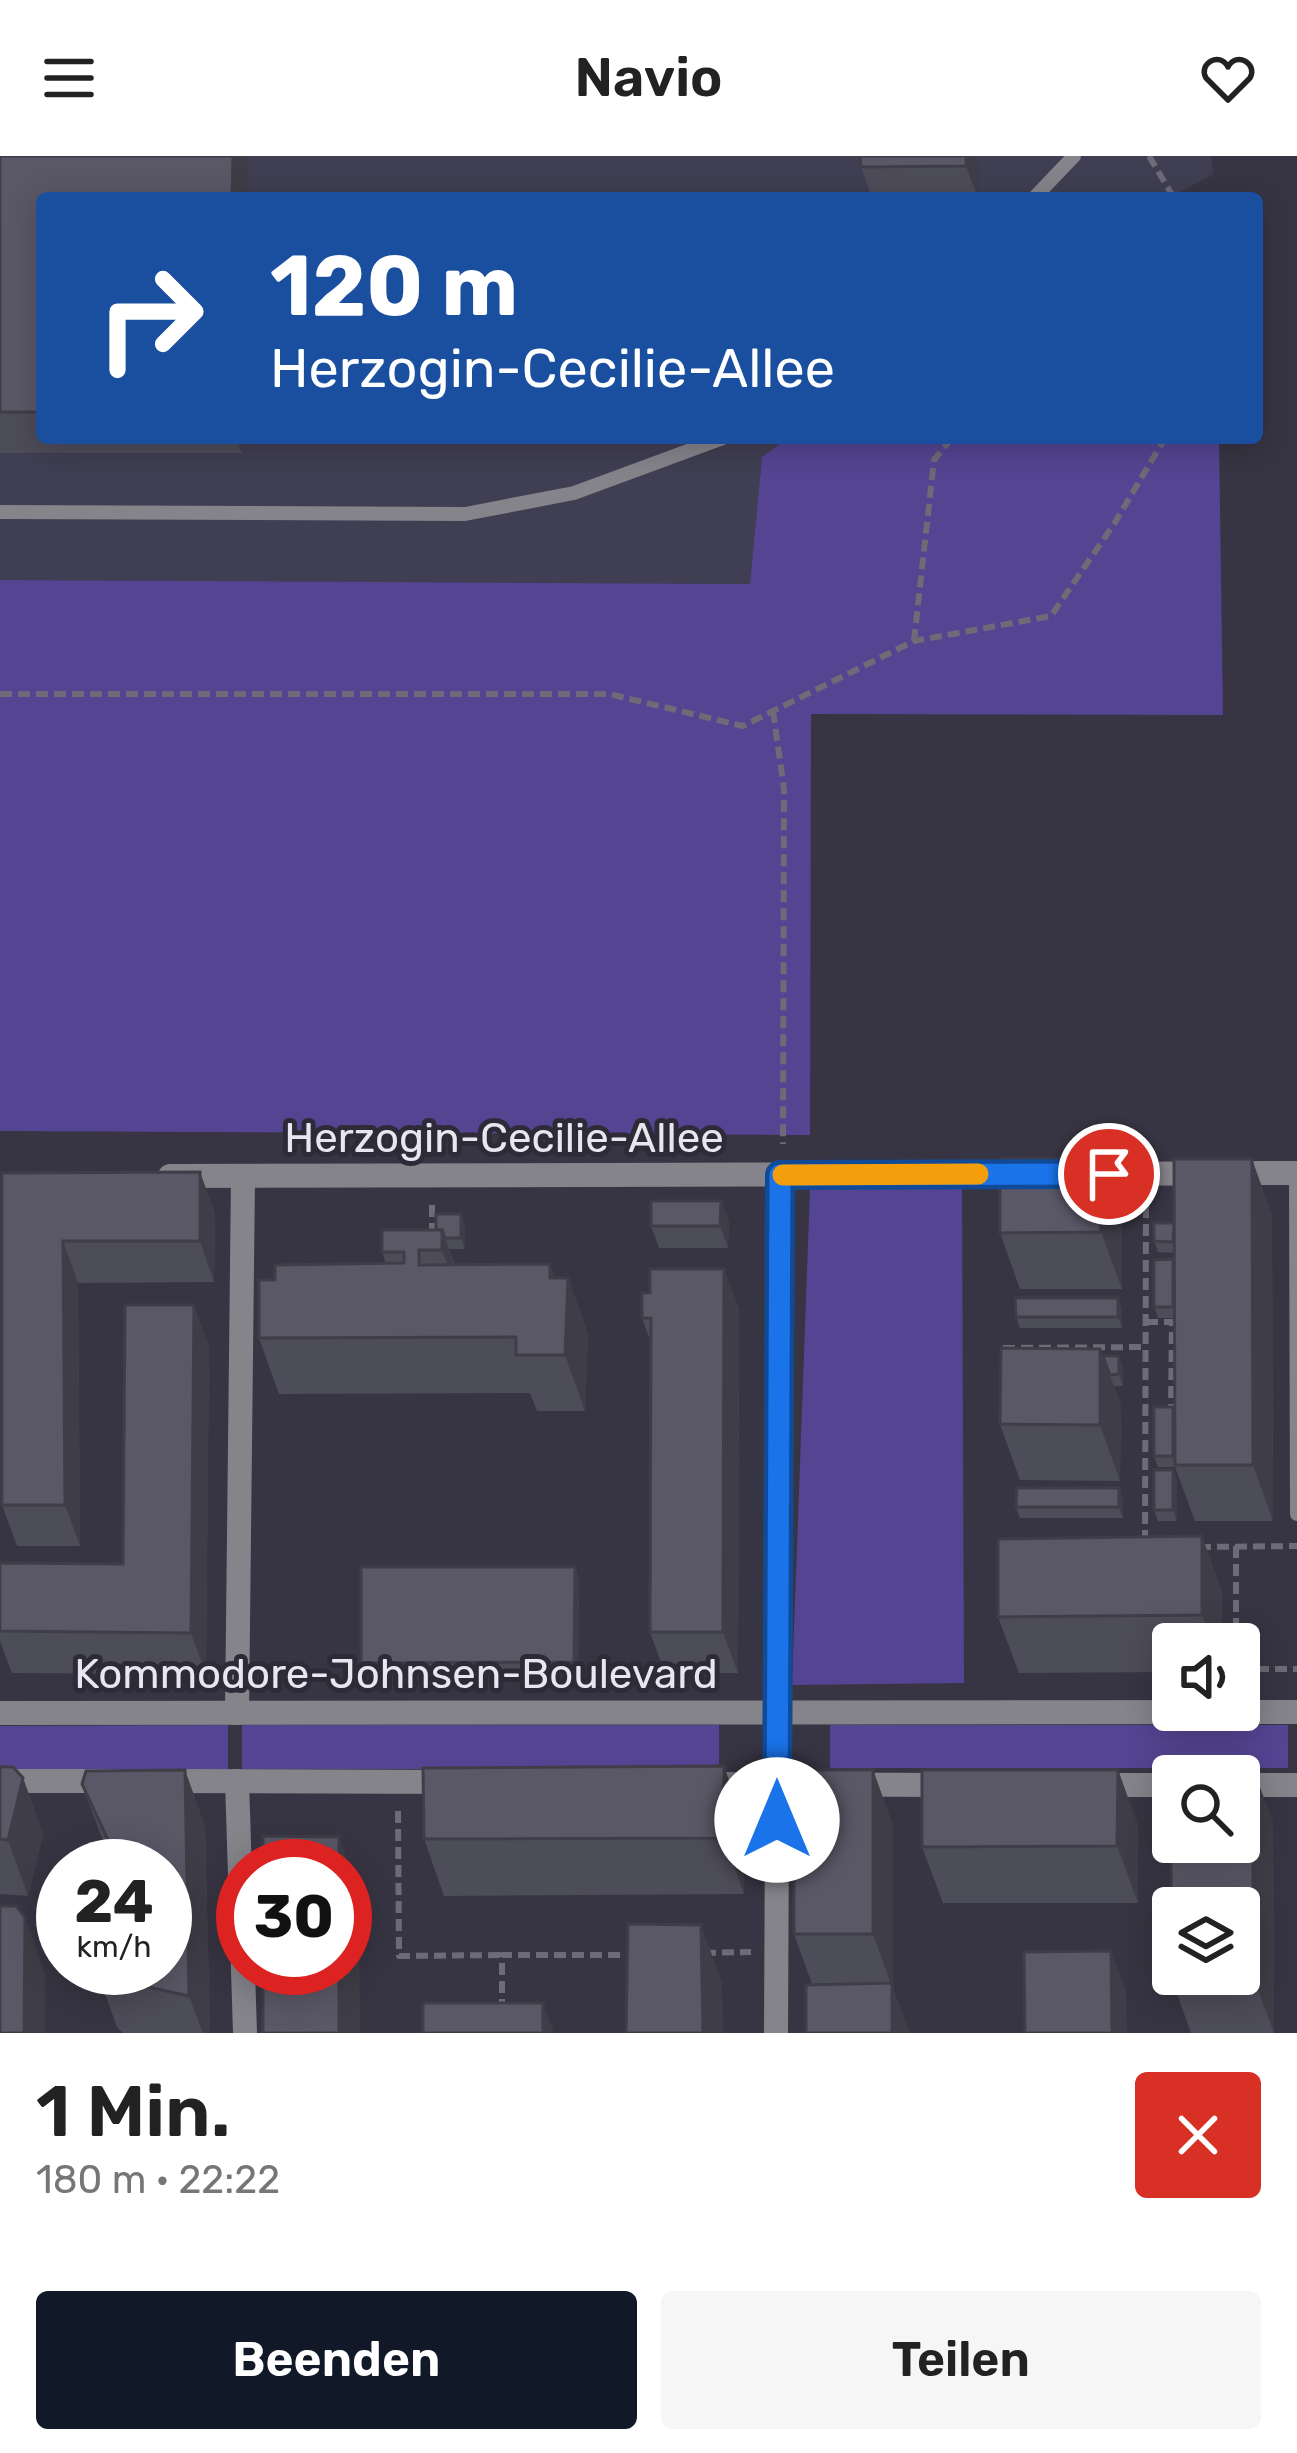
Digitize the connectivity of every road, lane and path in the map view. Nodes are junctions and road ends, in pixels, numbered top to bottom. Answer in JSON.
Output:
{"nodes":[{"id":1,"x":1074,"y":156,"type":"edge"},
{"id":2,"x":1149,"y":156,"type":"edge"},
{"id":3,"x":1040,"y":192,"type":"edge"},
{"id":4,"x":1170,"y":192,"type":"edge"},
{"id":5,"x":707,"y":444,"type":"edge"},
{"id":6,"x":947,"y":444,"type":"edge"},
{"id":7,"x":1161,"y":444,"type":"edge"},
{"id":8,"x":0,"y":512,"type":"edge"},
{"id":9,"x":914,"y":641,"type":"junction"},
{"id":10,"x":0,"y":694,"type":"edge"},
{"id":11,"x":773,"y":711,"type":"junction"},
{"id":12,"x":1296,"y":1173,"type":"edge"},
{"id":13,"x":1146,"y":1174,"type":"junction"},
{"id":14,"x":433,"y":1175,"type":"junction"},
{"id":15,"x":780,"y":1175,"type":"junction"},
{"id":16,"x":133,"y":1176,"type":"edge"},
{"id":17,"x":243,"y":1178,"type":"junction"},
{"id":18,"x":432,"y":1248,"type":"edge"},
{"id":19,"x":1146,"y":1322,"type":"junction"},
{"id":20,"x":1145,"y":1347,"type":"junction"},
{"id":21,"x":1003,"y":1348,"type":"edge"},
{"id":22,"x":1068,"y":1348,"type":"junction"},
{"id":23,"x":1068,"y":1366,"type":"edge"},
{"id":24,"x":1172,"y":1368,"type":"junction"},
{"id":25,"x":1195,"y":1368,"type":"edge"},
{"id":26,"x":1145,"y":1412,"type":"junction"},
{"id":27,"x":1145,"y":1477,"type":"junction"},
{"id":28,"x":1162,"y":1477,"type":"edge"},
{"id":29,"x":1297,"y":1514,"type":"edge"},
{"id":30,"x":1194,"y":1546,"type":"edge"},
{"id":31,"x":1236,"y":1546,"type":"junction"},
{"id":32,"x":1297,"y":1546,"type":"edge"},
{"id":33,"x":1132,"y":1547,"type":"edge"},
{"id":34,"x":1145,"y":1547,"type":"junction"},
{"id":35,"x":1159,"y":1547,"type":"edge"},
{"id":36,"x":1236,"y":1623,"type":"edge"},
{"id":37,"x":1260,"y":1669,"type":"edge"},
{"id":38,"x":1297,"y":1669,"type":"edge"},
{"id":39,"x":0,"y":1712,"type":"edge"},
{"id":40,"x":237,"y":1712,"type":"junction"},
{"id":41,"x":777,"y":1712,"type":"junction"},
{"id":42,"x":1297,"y":1712,"type":"edge"},
{"id":43,"x":0,"y":1781,"type":"edge"},
{"id":44,"x":237,"y":1781,"type":"junction"},
{"id":45,"x":398,"y":1782,"type":"junction"},
{"id":46,"x":494,"y":1783,"type":"edge"},
{"id":47,"x":685,"y":1784,"type":"edge"},
{"id":48,"x":777,"y":1785,"type":"junction"},
{"id":49,"x":981,"y":1785,"type":"edge"},
{"id":50,"x":1053,"y":1785,"type":"edge"},
{"id":51,"x":1152,"y":1785,"type":"edge"},
{"id":52,"x":1260,"y":1785,"type":"edge"},
{"id":53,"x":1297,"y":1785,"type":"edge"},
{"id":54,"x":776,"y":1952,"type":"junction"},
{"id":55,"x":642,"y":1954,"type":"edge"},
{"id":56,"x":687,"y":1954,"type":"edge"},
{"id":57,"x":502,"y":1955,"type":"junction"},
{"id":58,"x":502,"y":2014,"type":"edge"},
{"id":59,"x":245,"y":2033,"type":"edge"},
{"id":60,"x":776,"y":2033,"type":"edge"}],
"edges":[{"from":1,"to":3,"type":"lane"},
{"from":2,"to":4,"type":"path"},
{"from":5,"to":8,"type":"lane"},
{"from":6,"to":9,"type":"path"},
{"from":7,"to":9,"type":"path"},
{"from":9,"to":11,"type":"path"},
{"from":10,"to":11,"type":"path"},
{"from":11,"to":15,"type":"path"},
{"from":12,"to":13,"type":"street","name":"Herzogin-Cecilie-Allee"},
{"from":12,"to":29,"type":"lane"},
{"from":13,"to":15,"type":"street","name":"Herzogin-Cecilie-Allee"},
{"from":13,"to":19,"type":"path"},
{"from":14,"to":15,"type":"street","name":"Herzogin-Cecilie-Allee"},
{"from":14,"to":17,"type":"street","name":"Herzogin-Cecilie-Allee"},
{"from":14,"to":18,"type":"path"},
{"from":15,"to":41,"type":"street"},
{"from":16,"to":17,"type":"street","name":"Herzogin-Cecilie-Allee"},
{"from":17,"to":40,"type":"street"},
{"from":19,"to":20,"type":"path"},
{"from":19,"to":24,"type":"path"},
{"from":20,"to":22,"type":"path"},
{"from":20,"to":26,"type":"path"},
{"from":21,"to":22,"type":"path"},
{"from":22,"to":23,"type":"path"},
{"from":24,"to":25,"type":"path"},
{"from":24,"to":26,"type":"path"},
{"from":26,"to":27,"type":"path"},
{"from":27,"to":28,"type":"path"},
{"from":27,"to":34,"type":"path"},
{"from":30,"to":31,"type":"path"},
{"from":31,"to":32,"type":"path"},
{"from":31,"to":36,"type":"path"},
{"from":33,"to":34,"type":"path"},
{"from":34,"to":35,"type":"path"},
{"from":37,"to":38,"type":"path"},
{"from":39,"to":40,"type":"street","name":"Kommodore-Johnsen-Boulevard"},
{"from":40,"to":41,"type":"street","name":"Kommodore-Johnsen-Boulevard"},
{"from":41,"to":42,"type":"street","name":"Kommodore-Johnsen-Boulevard"},
{"from":41,"to":48,"type":"street"},
{"from":43,"to":44,"type":"street"},
{"from":44,"to":45,"type":"street"},
{"from":44,"to":59,"type":"street"},
{"from":45,"to":46,"type":"street"},
{"from":45,"to":57,"type":"path"},
{"from":47,"to":48,"type":"street"},
{"from":48,"to":49,"type":"street"},
{"from":48,"to":54,"type":"street"},
{"from":50,"to":51,"type":"street"},
{"from":52,"to":53,"type":"street"},
{"from":54,"to":56,"type":"path"},
{"from":54,"to":60,"type":"street"},
{"from":55,"to":57,"type":"path"},
{"from":57,"to":58,"type":"path"}]}
